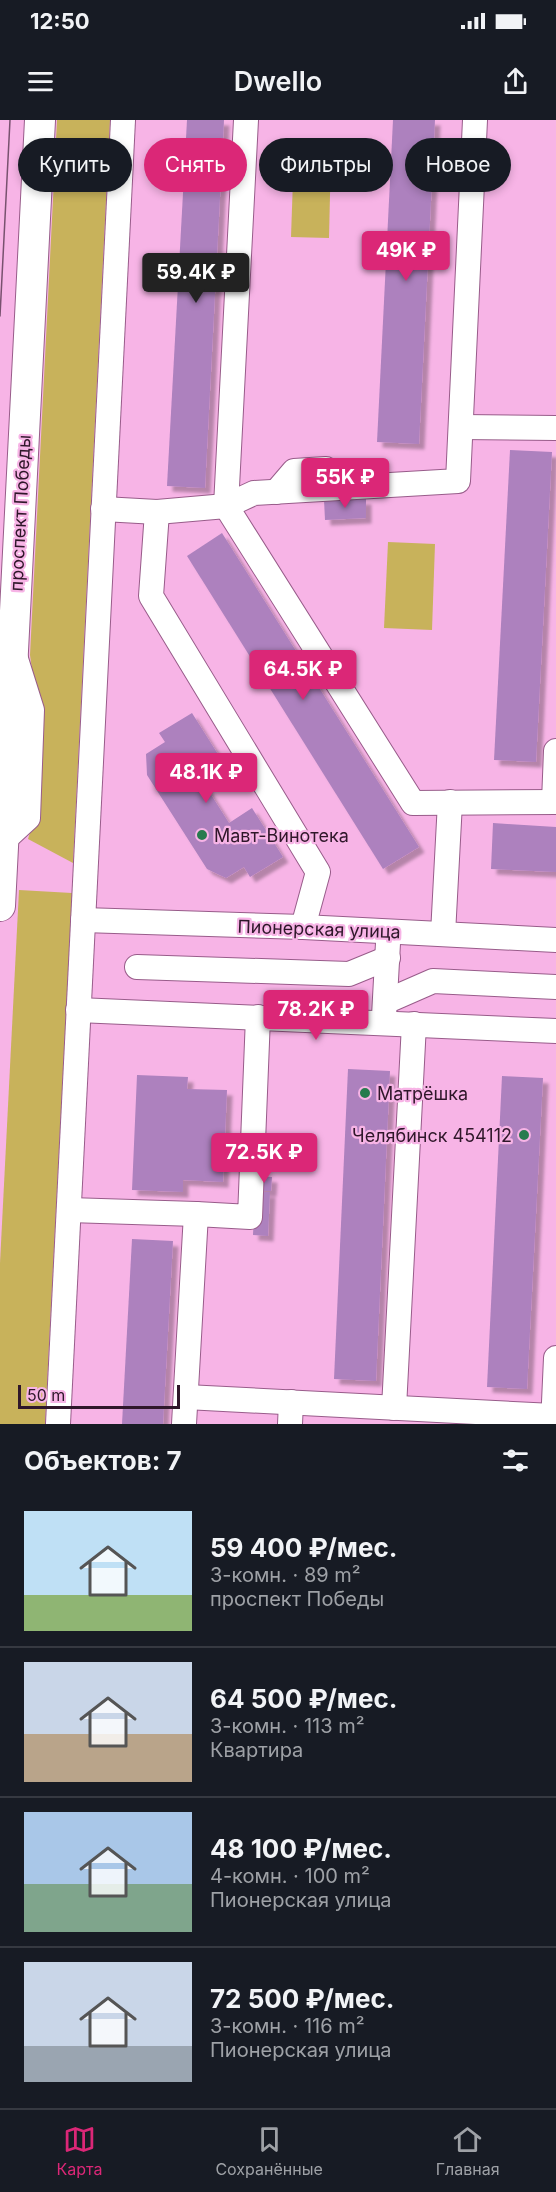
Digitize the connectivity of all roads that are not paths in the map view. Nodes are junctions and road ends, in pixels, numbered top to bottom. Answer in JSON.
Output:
{"nodes":[{"id":1,"x":40,"y":120,"type":"edge"},
{"id":2,"x":123,"y":120,"type":"edge"},
{"id":3,"x":246,"y":120,"type":"edge"},
{"id":4,"x":475,"y":120,"type":"edge"},
{"id":5,"x":461,"y":427,"type":"junction"},
{"id":6,"x":556,"y":428,"type":"edge"},
{"id":7,"x":226,"y":506,"type":"junction"},
{"id":8,"x":103,"y":509,"type":"junction"},
{"id":9,"x":157,"y":512,"type":"junction"},
{"id":10,"x":556,"y":751,"type":"edge"},
{"id":11,"x":450,"y":802,"type":"junction"},
{"id":12,"x":555,"y":802,"type":"edge"},
{"id":13,"x":0,"y":906,"type":"edge"},
{"id":14,"x":83,"y":920,"type":"junction"},
{"id":15,"x":303,"y":927,"type":"junction"},
{"id":16,"x":389,"y":932,"type":"junction"},
{"id":17,"x":443,"y":934,"type":"junction"},
{"id":18,"x":556,"y":940,"type":"edge"},
{"id":19,"x":388,"y":958,"type":"junction"},
{"id":20,"x":137,"y":967,"type":"dead end"},
{"id":21,"x":556,"y":987,"type":"edge"},
{"id":22,"x":78,"y":1010,"type":"junction"},
{"id":23,"x":384,"y":1012,"type":"junction"},
{"id":24,"x":258,"y":1017,"type":"junction"},
{"id":25,"x":414,"y":1024,"type":"junction"},
{"id":26,"x":556,"y":1031,"type":"edge"},
{"id":27,"x":69,"y":1210,"type":"junction"},
{"id":28,"x":196,"y":1214,"type":"junction"},
{"id":29,"x":556,"y":1358,"type":"edge"},
{"id":30,"x":186,"y":1397,"type":"junction"},
{"id":31,"x":394,"y":1408,"type":"junction"},
{"id":32,"x":290,"y":1413,"type":"edge"},
{"id":33,"x":553,"y":1420,"type":"edge"},
{"id":34,"x":58,"y":1424,"type":"edge"},
{"id":35,"x":184,"y":1424,"type":"edge"}],
"edges":[{"from":1,"to":13,"type":"main road","name":"проспект Победы"},
{"from":2,"to":8,"type":"street"},
{"from":3,"to":7,"type":"street"},
{"from":4,"to":5,"type":"street"},
{"from":5,"to":6,"type":"street"},
{"from":5,"to":7,"type":"street"},
{"from":7,"to":9,"type":"street"},
{"from":7,"to":11,"type":"street"},
{"from":8,"to":9,"type":"street"},
{"from":8,"to":14,"type":"street"},
{"from":9,"to":15,"type":"street"},
{"from":10,"to":12,"type":"street"},
{"from":11,"to":12,"type":"street"},
{"from":11,"to":17,"type":"street"},
{"from":14,"to":15,"type":"street","name":"Пионерская улица"},
{"from":14,"to":22,"type":"street"},
{"from":15,"to":16,"type":"street","name":"Пионерская улица"},
{"from":16,"to":17,"type":"street","name":"Пионерская улица"},
{"from":16,"to":19,"type":"street"},
{"from":17,"to":18,"type":"street","name":"Пионерская улица"},
{"from":19,"to":20,"type":"street"},
{"from":19,"to":23,"type":"street"},
{"from":21,"to":23,"type":"street"},
{"from":22,"to":24,"type":"street"},
{"from":22,"to":27,"type":"street"},
{"from":23,"to":24,"type":"street"},
{"from":23,"to":25,"type":"street"},
{"from":24,"to":28,"type":"street"},
{"from":25,"to":26,"type":"street"},
{"from":25,"to":31,"type":"street"},
{"from":27,"to":28,"type":"street"},
{"from":27,"to":34,"type":"street"},
{"from":28,"to":30,"type":"street"},
{"from":29,"to":33,"type":"street"},
{"from":30,"to":32,"type":"street"},
{"from":30,"to":35,"type":"street"},
{"from":31,"to":32,"type":"street"},
{"from":31,"to":33,"type":"street"}]}
